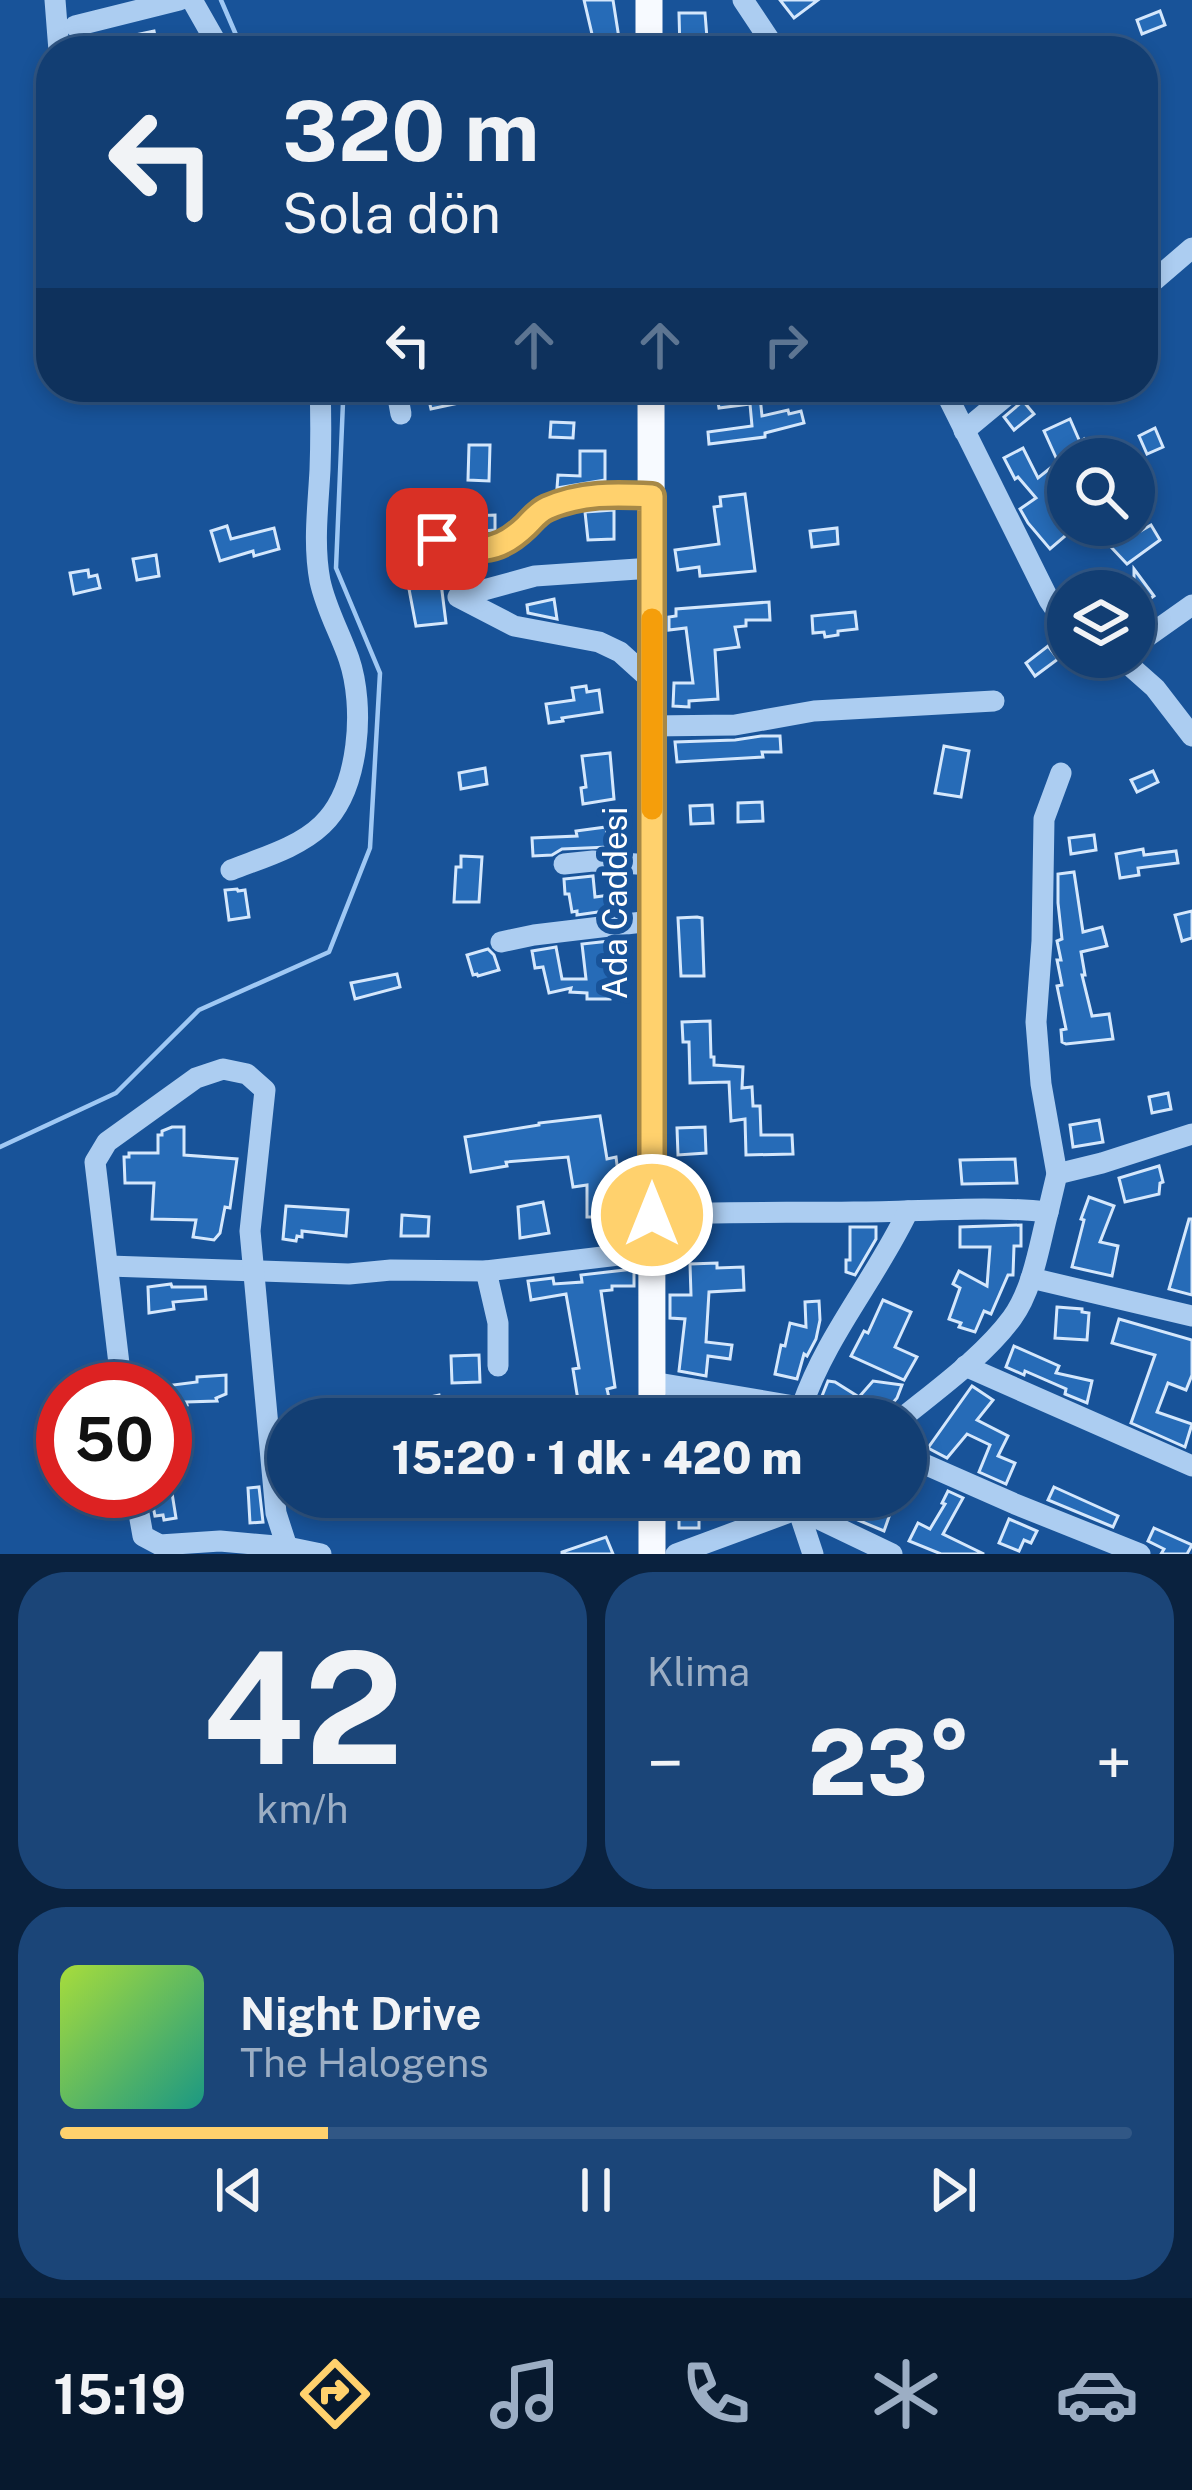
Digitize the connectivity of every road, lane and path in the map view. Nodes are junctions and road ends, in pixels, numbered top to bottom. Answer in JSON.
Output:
{"nodes":[{"id":1,"x":55,"y":0,"type":"edge"},
{"id":2,"x":179,"y":0,"type":"edge"},
{"id":3,"x":192,"y":0,"type":"edge"},
{"id":4,"x":649,"y":0,"type":"edge"},
{"id":5,"x":743,"y":0,"type":"edge"},
{"id":6,"x":75,"y":26,"type":"dead end"},
{"id":7,"x":58,"y":36,"type":"edge"},
{"id":8,"x":212,"y":36,"type":"edge"},
{"id":9,"x":650,"y":36,"type":"edge"},
{"id":10,"x":767,"y":36,"type":"edge"},
{"id":11,"x":1192,"y":248,"type":"edge"},
{"id":12,"x":1158,"y":277,"type":"edge"},
{"id":13,"x":320,"y":402,"type":"edge"},
{"id":14,"x":399,"y":402,"type":"edge"},
{"id":15,"x":651,"y":402,"type":"edge"},
{"id":16,"x":950,"y":402,"type":"edge"},
{"id":17,"x":999,"y":402,"type":"edge"},
{"id":18,"x":401,"y":414,"type":"dead end"},
{"id":19,"x":964,"y":431,"type":"junction"},
{"id":20,"x":652,"y":496,"type":"junction"},
{"id":21,"x":437,"y":539,"type":"dead end"},
{"id":22,"x":652,"y":568,"type":"junction"},
{"id":23,"x":1047,"y":596,"type":"edge"},
{"id":24,"x":1192,"y":604,"type":"edge"},
{"id":25,"x":1155,"y":631,"type":"edge"},
{"id":26,"x":1144,"y":678,"type":"edge"},
{"id":27,"x":652,"y":680,"type":"junction"},
{"id":28,"x":994,"y":701,"type":"dead end"},
{"id":29,"x":651,"y":726,"type":"junction"},
{"id":30,"x":1192,"y":736,"type":"edge"},
{"id":31,"x":1061,"y":773,"type":"dead end"},
{"id":32,"x":564,"y":864,"type":"dead end"},
{"id":33,"x":652,"y":865,"type":"junction"},
{"id":34,"x":231,"y":870,"type":"dead end"},
{"id":35,"x":651,"y":921,"type":"junction"},
{"id":36,"x":501,"y":942,"type":"dead end"},
{"id":37,"x":1192,"y":1134,"type":"edge"},
{"id":38,"x":1057,"y":1174,"type":"junction"},
{"id":39,"x":908,"y":1211,"type":"junction"},
{"id":40,"x":1048,"y":1212,"type":"junction"},
{"id":41,"x":652,"y":1215,"type":"junction"},
{"id":42,"x":652,"y":1251,"type":"junction"},
{"id":43,"x":109,"y":1266,"type":"junction"},
{"id":44,"x":254,"y":1271,"type":"junction"},
{"id":45,"x":486,"y":1271,"type":"junction"},
{"id":46,"x":1030,"y":1278,"type":"junction"},
{"id":47,"x":1192,"y":1316,"type":"edge"},
{"id":48,"x":119,"y":1362,"type":"edge"},
{"id":49,"x":498,"y":1366,"type":"dead end"},
{"id":50,"x":965,"y":1366,"type":"junction"},
{"id":51,"x":652,"y":1382,"type":"junction"},
{"id":52,"x":652,"y":1398,"type":"edge"},
{"id":53,"x":752,"y":1398,"type":"edge"},
{"id":54,"x":805,"y":1398,"type":"edge"},
{"id":55,"x":927,"y":1398,"type":"edge"},
{"id":56,"x":927,"y":1465,"type":"edge"},
{"id":57,"x":1192,"y":1466,"type":"edge"},
{"id":58,"x":140,"y":1518,"type":"edge"},
{"id":59,"x":652,"y":1518,"type":"edge"},
{"id":60,"x":767,"y":1518,"type":"edge"},
{"id":61,"x":807,"y":1518,"type":"edge"},
{"id":62,"x":831,"y":1518,"type":"edge"},
{"id":63,"x":287,"y":1547,"type":"junction"},
{"id":64,"x":321,"y":1554,"type":"edge"},
{"id":65,"x":652,"y":1554,"type":"edge"},
{"id":66,"x":676,"y":1554,"type":"edge"},
{"id":67,"x":813,"y":1554,"type":"edge"},
{"id":68,"x":892,"y":1554,"type":"edge"},
{"id":69,"x":1140,"y":1554,"type":"edge"}],
"edges":[{"from":1,"to":7,"type":"street"},
{"from":2,"to":6,"type":"street"},
{"from":3,"to":8,"type":"street"},
{"from":4,"to":9,"type":"main road"},
{"from":5,"to":10,"type":"street"},
{"from":11,"to":12,"type":"street"},
{"from":13,"to":34,"type":"street"},
{"from":14,"to":18,"type":"street"},
{"from":15,"to":20,"type":"main road","name":"Ada Caddesi"},
{"from":16,"to":19,"type":"street"},
{"from":17,"to":19,"type":"street"},
{"from":19,"to":23,"type":"street"},
{"from":20,"to":21,"type":"street"},
{"from":20,"to":22,"type":"main road","name":"Ada Caddesi"},
{"from":22,"to":27,"type":"main road","name":"Ada Caddesi"},
{"from":22,"to":27,"type":"street"},
{"from":24,"to":25,"type":"street"},
{"from":26,"to":30,"type":"street"},
{"from":27,"to":29,"type":"main road","name":"Ada Caddesi"},
{"from":28,"to":29,"type":"street"},
{"from":29,"to":33,"type":"main road","name":"Ada Caddesi"},
{"from":31,"to":38,"type":"street"},
{"from":32,"to":33,"type":"street"},
{"from":33,"to":35,"type":"main road","name":"Ada Caddesi"},
{"from":35,"to":36,"type":"street"},
{"from":35,"to":41,"type":"main road","name":"Ada Caddesi"},
{"from":37,"to":38,"type":"street"},
{"from":38,"to":40,"type":"street"},
{"from":39,"to":40,"type":"street"},
{"from":39,"to":41,"type":"street"},
{"from":39,"to":54,"type":"street"},
{"from":40,"to":46,"type":"street"},
{"from":41,"to":42,"type":"main road","name":"Ada Caddesi"},
{"from":42,"to":45,"type":"street"},
{"from":42,"to":51,"type":"main road","name":"Ada Caddesi"},
{"from":43,"to":44,"type":"street"},
{"from":43,"to":44,"type":"street"},
{"from":43,"to":48,"type":"street"},
{"from":44,"to":45,"type":"street"},
{"from":44,"to":63,"type":"street"},
{"from":45,"to":49,"type":"street"},
{"from":46,"to":47,"type":"street"},
{"from":46,"to":50,"type":"street"},
{"from":50,"to":55,"type":"street"},
{"from":50,"to":57,"type":"street"},
{"from":51,"to":52,"type":"main road","name":"Ada Caddesi"},
{"from":51,"to":53,"type":"street"},
{"from":56,"to":69,"type":"street"},
{"from":58,"to":63,"type":"street"},
{"from":59,"to":65,"type":"main road"},
{"from":60,"to":66,"type":"street"},
{"from":61,"to":67,"type":"street"},
{"from":62,"to":68,"type":"street"},
{"from":63,"to":64,"type":"street"}]}
